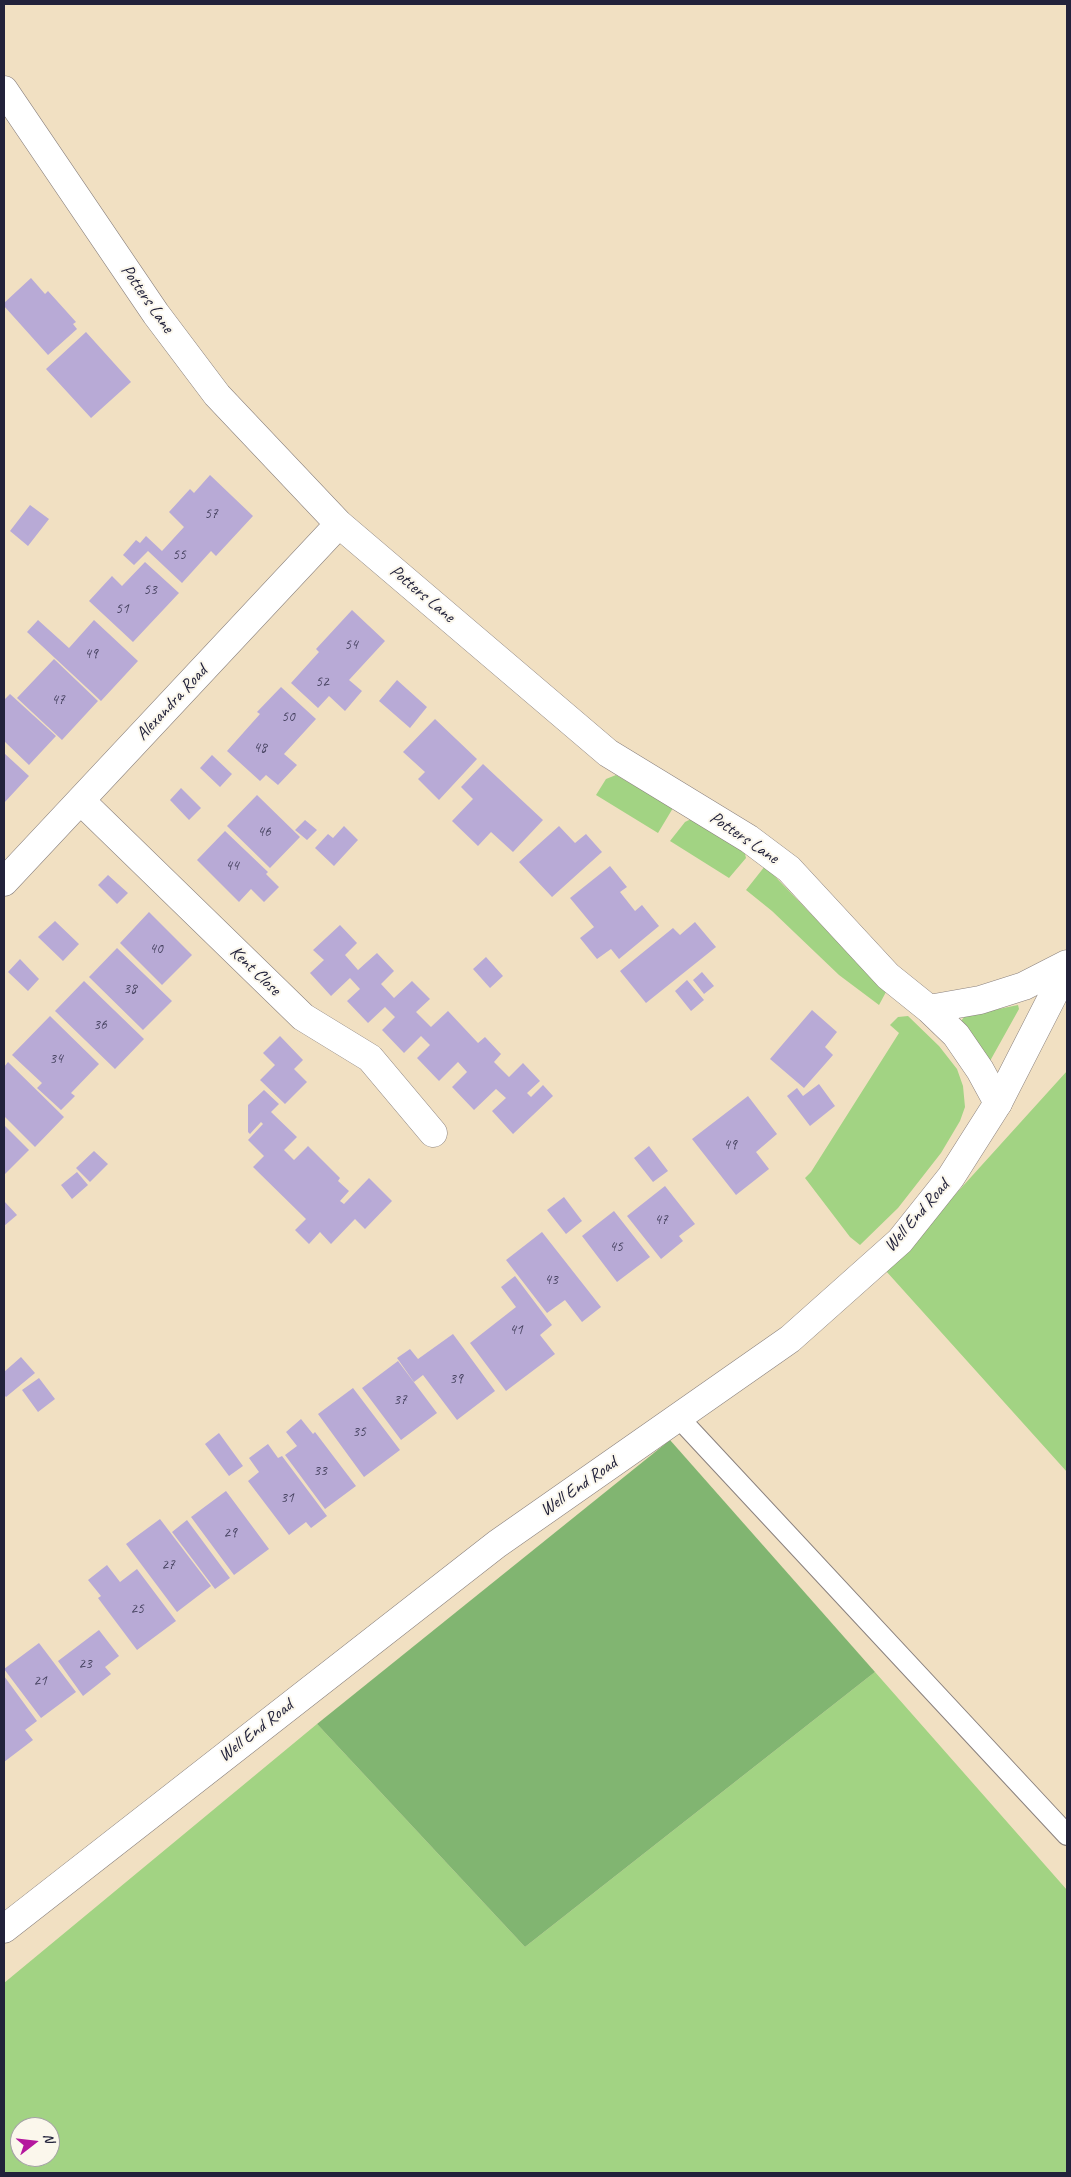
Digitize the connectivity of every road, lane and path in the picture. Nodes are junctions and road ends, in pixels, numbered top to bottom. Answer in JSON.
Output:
{"nodes":[{"id":1,"x":4,"y":90,"type":"edge"},
{"id":2,"x":339,"y":524,"type":"junction"},
{"id":3,"x":81,"y":801,"type":"junction"},
{"id":4,"x":4,"y":882,"type":"edge"},
{"id":5,"x":1067,"y":966,"type":"edge"},
{"id":6,"x":929,"y":1009,"type":"junction"},
{"id":7,"x":998,"y":1103,"type":"junction"},
{"id":8,"x":433,"y":1132,"type":"dead end"},
{"id":9,"x":679,"y":1418,"type":"junction"},
{"id":10,"x":1067,"y":1835,"type":"edge"},
{"id":11,"x":4,"y":1929,"type":"edge"}],
"edges":[{"from":1,"to":2,"type":"street","name":"Potters Lane"},
{"from":2,"to":3,"type":"street","name":"Alexandra Road"},
{"from":2,"to":6,"type":"street","name":"Potters Lane"},
{"from":3,"to":4,"type":"street","name":"Alexandra Road"},
{"from":3,"to":8,"type":"street","name":"Kent Close"},
{"from":5,"to":6,"type":"street"},
{"from":5,"to":7,"type":"street","name":"Well End Road"},
{"from":6,"to":7,"type":"street","name":"Potters Lane"},
{"from":7,"to":9,"type":"street","name":"Well End Road"},
{"from":9,"to":10,"type":"lane"},
{"from":9,"to":11,"type":"street","name":"Well End Road"}]}
